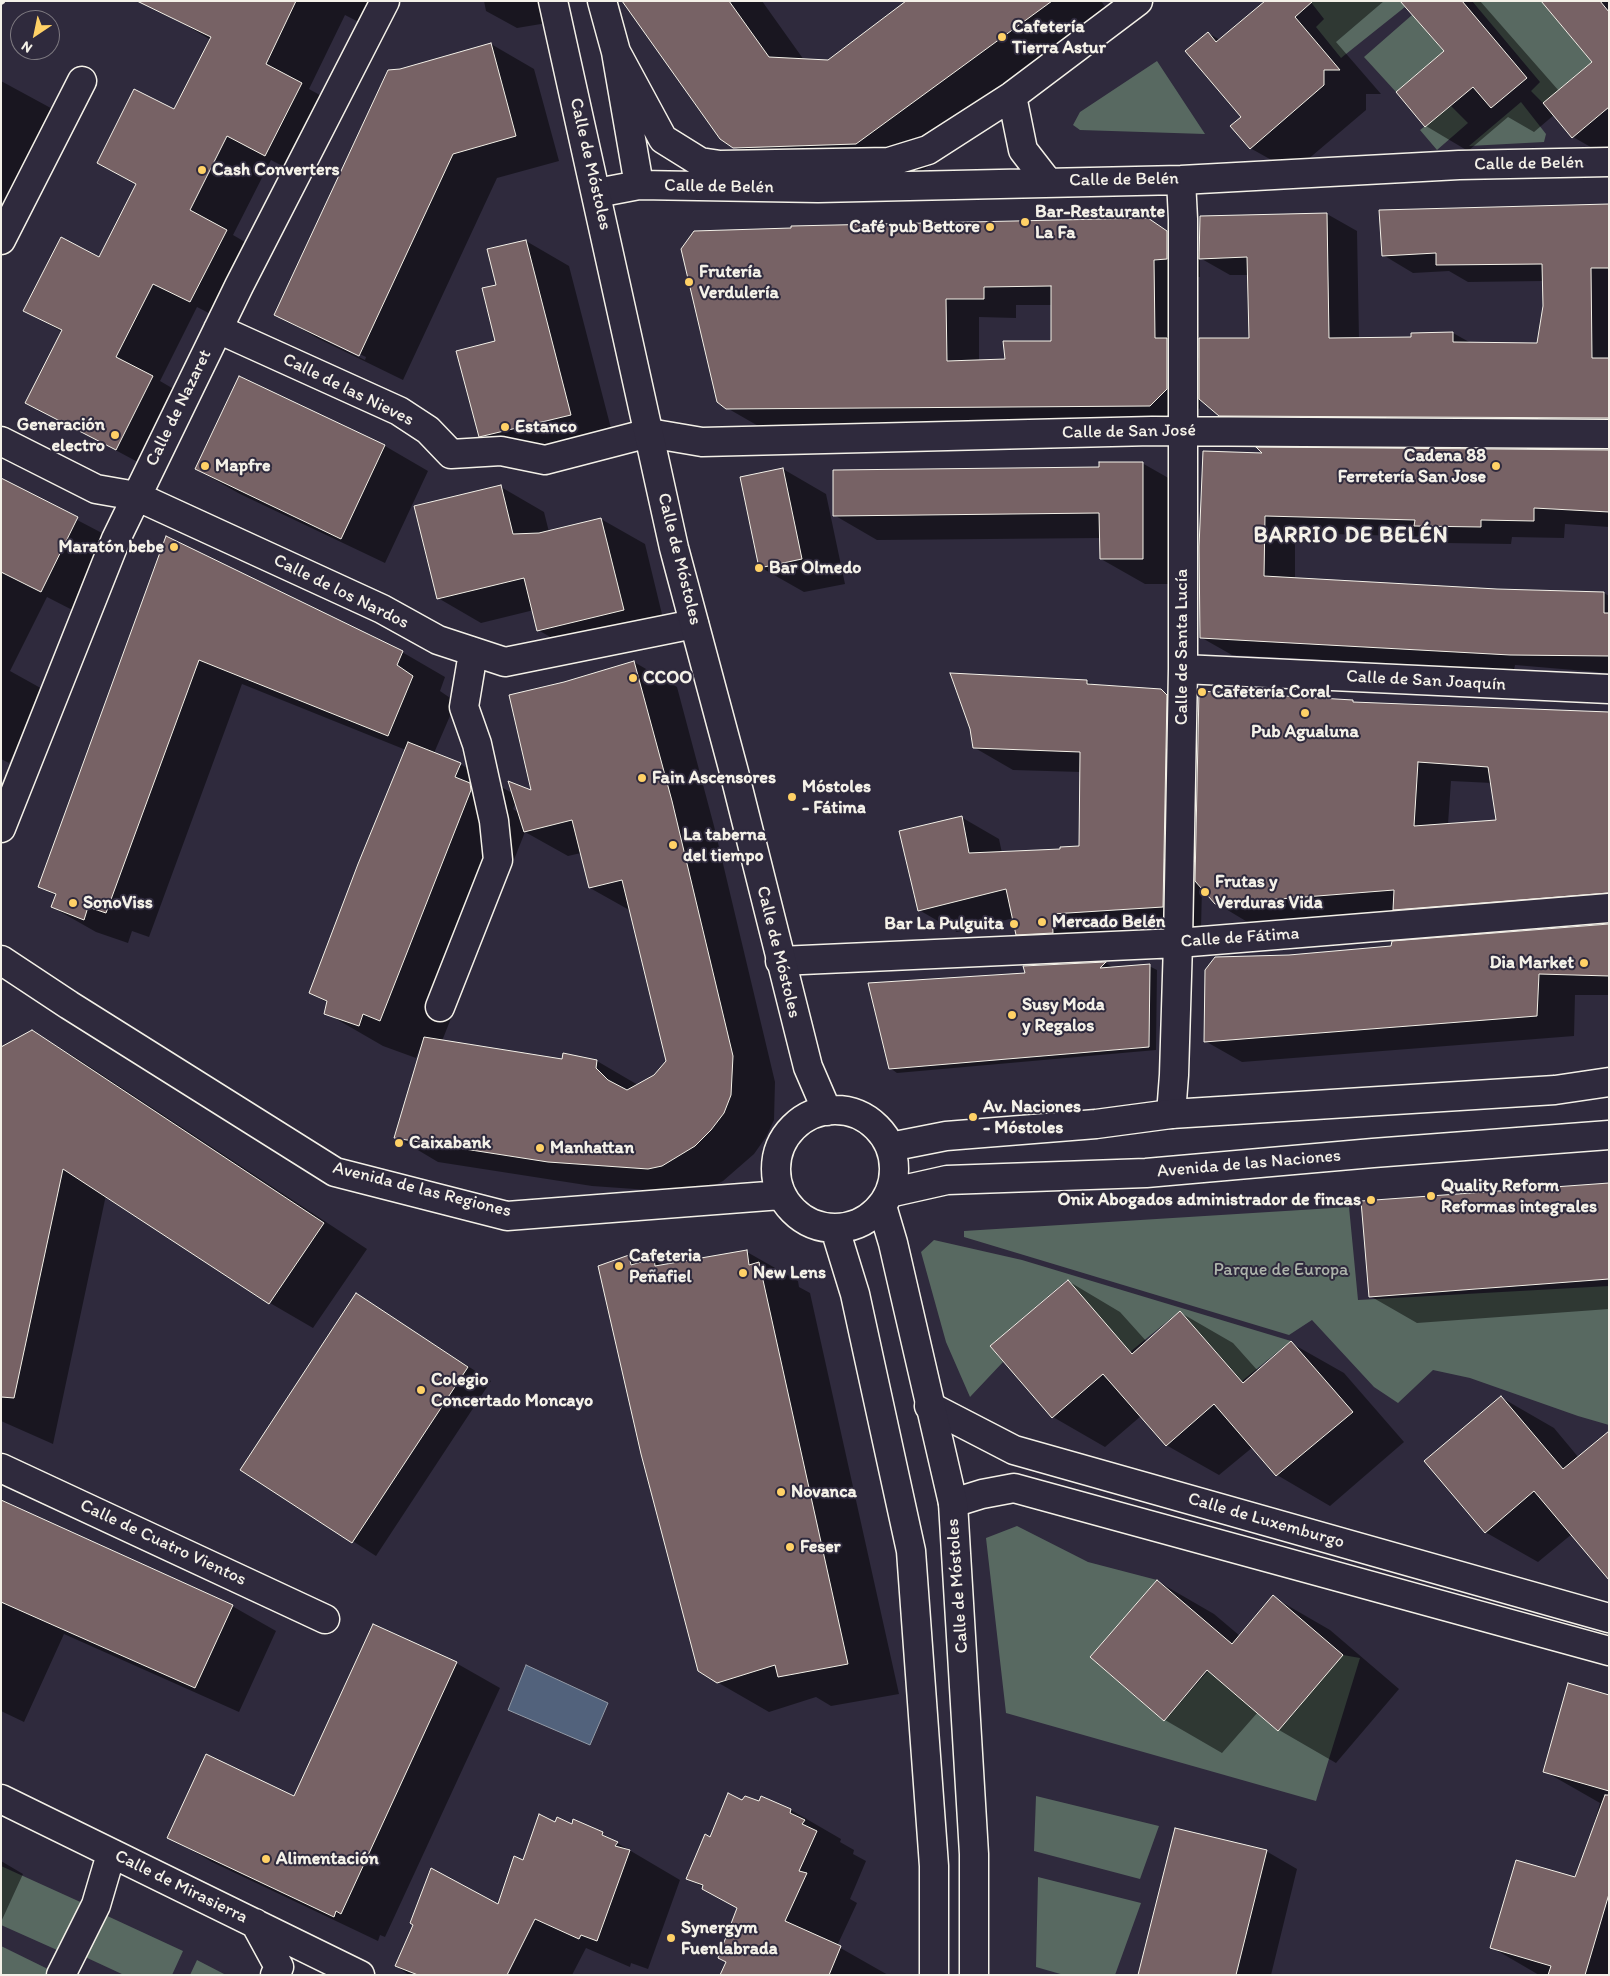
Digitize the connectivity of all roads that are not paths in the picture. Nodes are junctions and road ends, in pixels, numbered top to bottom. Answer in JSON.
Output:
{"nodes":[{"id":1,"x":385,"y":1,"type":"edge"},
{"id":2,"x":553,"y":1,"type":"edge"},
{"id":3,"x":602,"y":1,"type":"edge"},
{"id":4,"x":1138,"y":1,"type":"edge"},
{"id":5,"x":616,"y":52,"type":"junction"},
{"id":6,"x":82,"y":81,"type":"dead end"},
{"id":7,"x":1012,"y":96,"type":"junction"},
{"id":8,"x":1609,"y":162,"type":"edge"},
{"id":9,"x":1181,"y":180,"type":"junction"},
{"id":10,"x":1047,"y":181,"type":"junction"},
{"id":11,"x":639,"y":185,"type":"junction"},
{"id":12,"x":597,"y":193,"type":"junction"},
{"id":13,"x":1,"y":240,"type":"edge"},
{"id":14,"x":218,"y":329,"type":"junction"},
{"id":15,"x":1182,"y":431,"type":"junction"},
{"id":16,"x":649,"y":433,"type":"junction"},
{"id":17,"x":1609,"y":434,"type":"edge"},
{"id":18,"x":1,"y":441,"type":"edge"},
{"id":19,"x":136,"y":496,"type":"junction"},
{"id":20,"x":694,"y":624,"type":"junction"},
{"id":21,"x":473,"y":653,"type":"junction"},
{"id":22,"x":1183,"y":669,"type":"junction"},
{"id":23,"x":1609,"y":689,"type":"edge"},
{"id":24,"x":1,"y":828,"type":"edge"},
{"id":25,"x":1609,"y":908,"type":"edge"},
{"id":26,"x":1178,"y":943,"type":"junction"},
{"id":27,"x":1,"y":960,"type":"edge"},
{"id":28,"x":780,"y":961,"type":"junction"},
{"id":29,"x":440,"y":1007,"type":"dead end"},
{"id":30,"x":1609,"y":1082,"type":"edge"},
{"id":31,"x":827,"y":1111,"type":"junction"},
{"id":32,"x":1171,"y":1114,"type":"junction"},
{"id":33,"x":1609,"y":1135,"type":"edge"},
{"id":34,"x":890,"y":1147,"type":"junction"},
{"id":35,"x":781,"y":1195,"type":"junction"},
{"id":36,"x":886,"y":1200,"type":"junction"},
{"id":37,"x":835,"y":1229,"type":"junction"},
{"id":38,"x":930,"y":1406,"type":"junction"},
{"id":39,"x":1,"y":1468,"type":"edge"},
{"id":40,"x":953,"y":1503,"type":"junction"},
{"id":41,"x":1609,"y":1618,"type":"edge"},
{"id":42,"x":325,"y":1619,"type":"dead end"},
{"id":43,"x":1609,"y":1651,"type":"edge"},
{"id":44,"x":1,"y":1799,"type":"edge"},
{"id":45,"x":111,"y":1854,"type":"junction"},
{"id":46,"x":255,"y":1924,"type":"junction"},
{"id":47,"x":61,"y":1975,"type":"edge"},
{"id":48,"x":275,"y":1975,"type":"edge"},
{"id":49,"x":360,"y":1975,"type":"edge"},
{"id":50,"x":934,"y":1975,"type":"edge"},
{"id":51,"x":974,"y":1975,"type":"edge"}],
"edges":[{"from":1,"to":14,"type":"street","name":"Calle de Nazaret"},
{"from":2,"to":12,"type":"street","name":"Calle de Móstoles"},
{"from":3,"to":5,"type":"street","name":"Calle de Belén"},
{"from":4,"to":7,"type":"street","name":"Calle de Belén"},
{"from":5,"to":7,"type":"street","name":"Calle de Belén"},
{"from":5,"to":11,"type":"street","name":"Calle de Belén"},
{"from":6,"to":13,"type":"street"},
{"from":7,"to":10,"type":"street"},
{"from":8,"to":9,"type":"street","name":"Calle de Belén"},
{"from":9,"to":10,"type":"street","name":"Calle de Belén"},
{"from":9,"to":15,"type":"street","name":"Calle de Santa Lucía"},
{"from":10,"to":11,"type":"street","name":"Calle de Belén"},
{"from":11,"to":12,"type":"street","name":"Calle de Belén"},
{"from":12,"to":16,"type":"street","name":"Calle de Móstoles"},
{"from":14,"to":16,"type":"street","name":"Calle de las Nieves"},
{"from":14,"to":19,"type":"street","name":"Calle de Nazaret"},
{"from":15,"to":16,"type":"street","name":"Calle de San José"},
{"from":15,"to":17,"type":"street","name":"Calle de San José"},
{"from":15,"to":22,"type":"street","name":"Calle de Santa Lucía"},
{"from":16,"to":20,"type":"street","name":"Calle de Móstoles"},
{"from":18,"to":19,"type":"street","name":"Calle de los Nardos"},
{"from":19,"to":21,"type":"street","name":"Calle de los Nardos"},
{"from":19,"to":24,"type":"street","name":"Calle de Nazaret"},
{"from":20,"to":21,"type":"street","name":"Calle de los Nardos"},
{"from":20,"to":28,"type":"street","name":"Calle de Móstoles"},
{"from":21,"to":29,"type":"street"},
{"from":22,"to":23,"type":"street","name":"Calle de San Joaquín"},
{"from":22,"to":26,"type":"street","name":"Calle de Santa Lucía"},
{"from":25,"to":26,"type":"street","name":"Calle de Fátima"},
{"from":26,"to":28,"type":"street","name":"Calle de Fátima"},
{"from":26,"to":32,"type":"street","name":"Calle de Santa Lucía"},
{"from":27,"to":35,"type":"street","name":"Avenida de las Regiones"},
{"from":28,"to":31,"type":"street","name":"Calle de Móstoles"},
{"from":30,"to":32,"type":"street"},
{"from":31,"to":34,"type":"street"},
{"from":31,"to":35,"type":"street"},
{"from":32,"to":34,"type":"street"},
{"from":33,"to":36,"type":"street","name":"Avenida de las Naciones"},
{"from":34,"to":36,"type":"street"},
{"from":35,"to":37,"type":"street"},
{"from":36,"to":37,"type":"street"},
{"from":36,"to":38,"type":"street","name":"Calle de Móstoles"},
{"from":37,"to":50,"type":"street"},
{"from":38,"to":40,"type":"street","name":"Calle de Móstoles"},
{"from":38,"to":41,"type":"street","name":"Calle de Luxemburgo"},
{"from":39,"to":42,"type":"street","name":"Calle de Cuatro Vientos"},
{"from":40,"to":43,"type":"street","name":"Calle de Luxemburgo"},
{"from":40,"to":51,"type":"street","name":"Calle de Móstoles"},
{"from":44,"to":45,"type":"street","name":"Calle de Mirasierra"},
{"from":45,"to":46,"type":"street","name":"Calle de Mirasierra"},
{"from":45,"to":47,"type":"street"},
{"from":46,"to":48,"type":"street"},
{"from":46,"to":49,"type":"street","name":"Calle de Mirasierra"}]}
